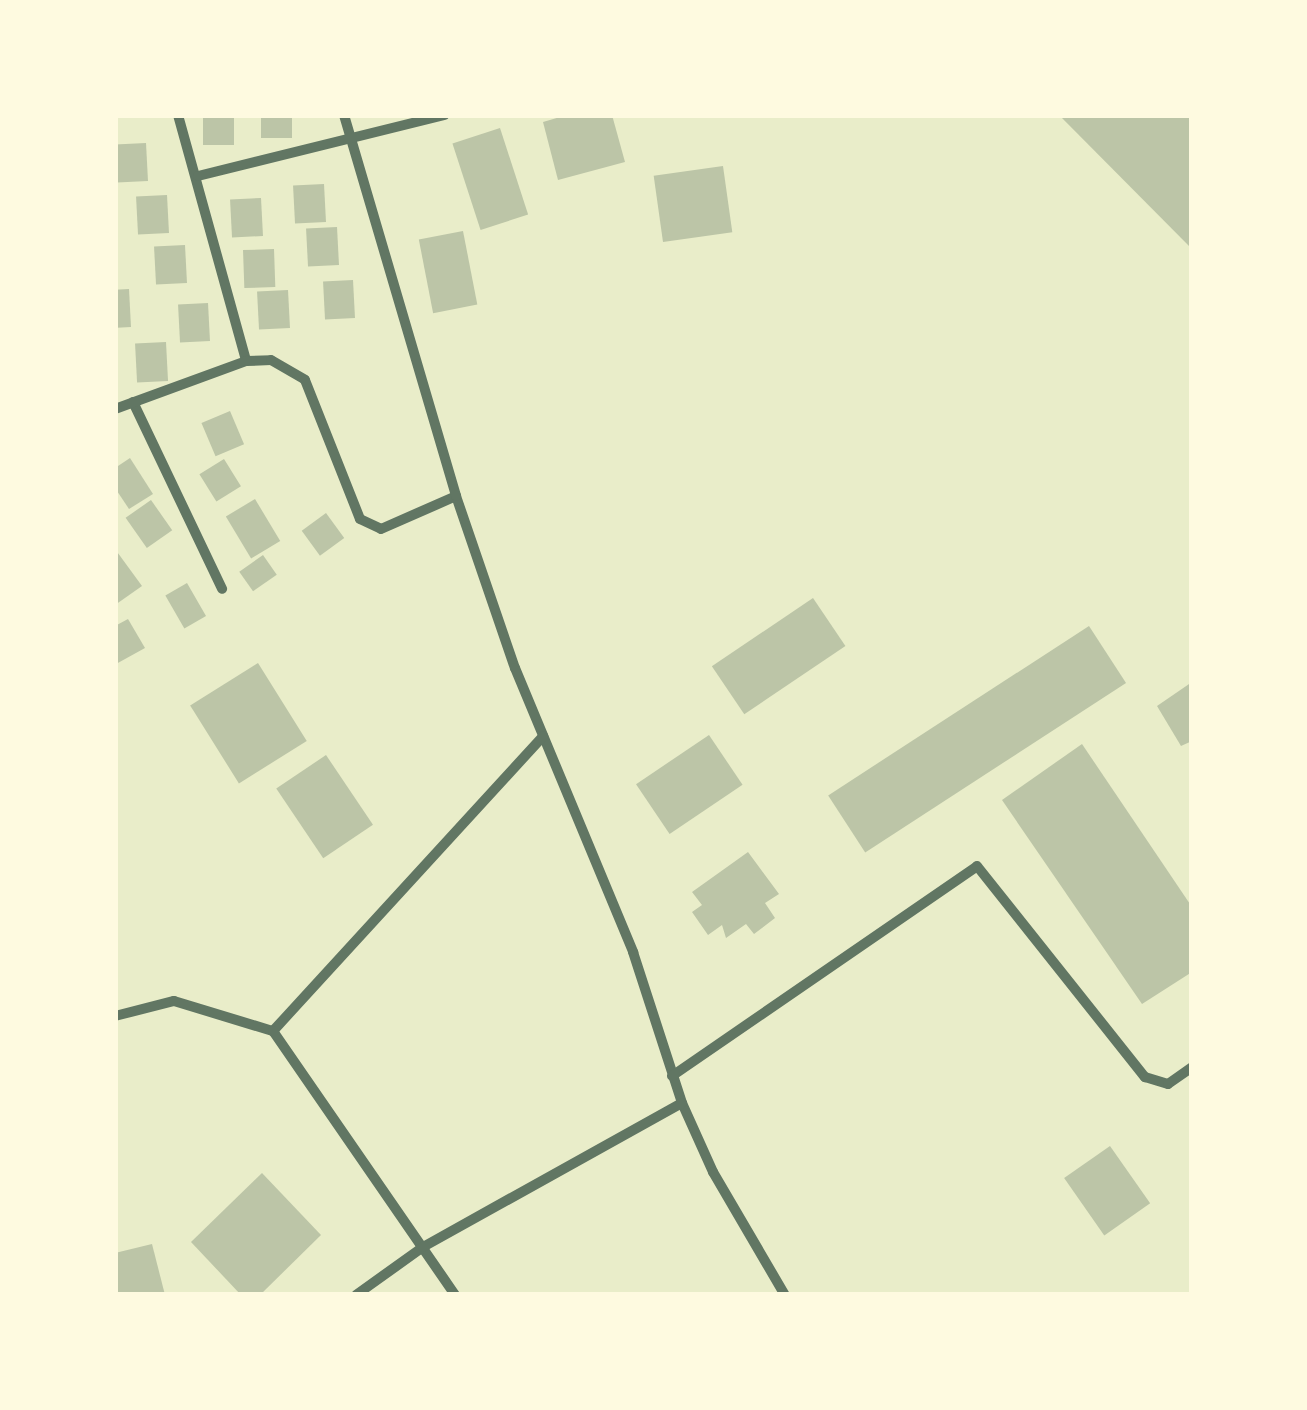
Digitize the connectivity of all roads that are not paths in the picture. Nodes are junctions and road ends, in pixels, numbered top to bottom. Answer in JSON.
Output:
{"nodes":[{"id":1,"x":178,"y":115,"type":"edge"},
{"id":2,"x":344,"y":115,"type":"edge"},
{"id":3,"x":445,"y":115,"type":"edge"},
{"id":4,"x":352,"y":139,"type":"junction"},
{"id":5,"x":198,"y":176,"type":"junction"},
{"id":6,"x":246,"y":361,"type":"junction"},
{"id":7,"x":115,"y":390,"type":"edge"},
{"id":8,"x":124,"y":405,"type":"edge"},
{"id":9,"x":456,"y":496,"type":"junction"},
{"id":10,"x":222,"y":589,"type":"dead end"},
{"id":11,"x":544,"y":736,"type":"junction"},
{"id":12,"x":115,"y":1016,"type":"edge"},
{"id":13,"x":273,"y":1031,"type":"junction"},
{"id":14,"x":1192,"y":1067,"type":"edge"},
{"id":15,"x":672,"y":1076,"type":"junction"},
{"id":16,"x":682,"y":1103,"type":"junction"},
{"id":17,"x":422,"y":1247,"type":"junction"},
{"id":18,"x":356,"y":1295,"type":"edge"},
{"id":19,"x":455,"y":1295,"type":"edge"},
{"id":20,"x":785,"y":1295,"type":"edge"}],
"edges":[{"from":1,"to":5,"type":"street"},
{"from":2,"to":4,"type":"street"},
{"from":3,"to":4,"type":"street"},
{"from":4,"to":5,"type":"street"},
{"from":4,"to":9,"type":"street"},
{"from":5,"to":6,"type":"street"},
{"from":6,"to":8,"type":"street"},
{"from":6,"to":9,"type":"street"},
{"from":7,"to":8,"type":"street"},
{"from":8,"to":10,"type":"street"},
{"from":9,"to":11,"type":"street"},
{"from":11,"to":13,"type":"street"},
{"from":11,"to":15,"type":"street"},
{"from":12,"to":13,"type":"street"},
{"from":13,"to":17,"type":"street"},
{"from":14,"to":15,"type":"street"},
{"from":15,"to":16,"type":"street"},
{"from":16,"to":17,"type":"street"},
{"from":16,"to":20,"type":"street"},
{"from":17,"to":18,"type":"street"},
{"from":17,"to":19,"type":"street"}]}
